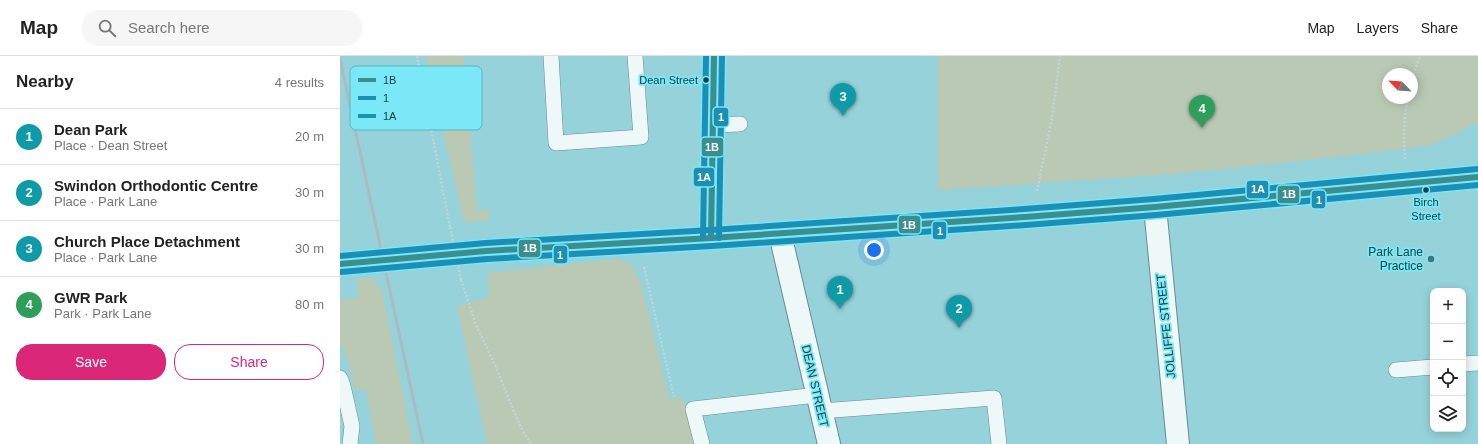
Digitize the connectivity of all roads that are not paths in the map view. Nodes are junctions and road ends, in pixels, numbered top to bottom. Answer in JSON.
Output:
{"nodes":[{"id":1,"x":551,"y":56,"type":"edge"},
{"id":2,"x":635,"y":56,"type":"edge"},
{"id":3,"x":714,"y":56,"type":"edge"},
{"id":4,"x":712,"y":124,"type":"junction"},
{"id":5,"x":740,"y":124,"type":"dead end"},
{"id":6,"x":1476,"y":175,"type":"edge"},
{"id":7,"x":1155,"y":207,"type":"junction"},
{"id":8,"x":780,"y":234,"type":"junction"},
{"id":9,"x":711,"y":238,"type":"junction"},
{"id":10,"x":340,"y":264,"type":"edge"},
{"id":11,"x":1478,"y":362,"type":"edge"},
{"id":12,"x":1466,"y":364,"type":"edge"},
{"id":13,"x":1430,"y":367,"type":"edge"},
{"id":14,"x":1396,"y":370,"type":"dead end"},
{"id":15,"x":340,"y":378,"type":"edge"},
{"id":16,"x":819,"y":403,"type":"junction"},
{"id":17,"x":340,"y":441,"type":"edge"},
{"id":18,"x":342,"y":444,"type":"edge"},
{"id":19,"x":350,"y":444,"type":"edge"},
{"id":20,"x":702,"y":444,"type":"edge"},
{"id":21,"x":829,"y":444,"type":"edge"},
{"id":22,"x":999,"y":444,"type":"edge"},
{"id":23,"x":1178,"y":444,"type":"edge"}],
"edges":[{"from":1,"to":2,"type":"lane"},
{"from":3,"to":4,"type":"main road"},
{"from":4,"to":5,"type":"lane"},
{"from":4,"to":9,"type":"main road"},
{"from":6,"to":7,"type":"main road"},
{"from":7,"to":8,"type":"main road"},
{"from":7,"to":23,"type":"main road","name":"JOLLIFFE STREET"},
{"from":8,"to":9,"type":"main road"},
{"from":8,"to":16,"type":"main road","name":"DEAN STREET"},
{"from":9,"to":10,"type":"main road"},
{"from":11,"to":12,"type":"lane"},
{"from":13,"to":14,"type":"lane"},
{"from":15,"to":19,"type":"lane"},
{"from":16,"to":20,"type":"lane"},
{"from":16,"to":21,"type":"main road","name":"DEAN STREET"},
{"from":16,"to":22,"type":"lane"},
{"from":17,"to":18,"type":"lane"}]}
